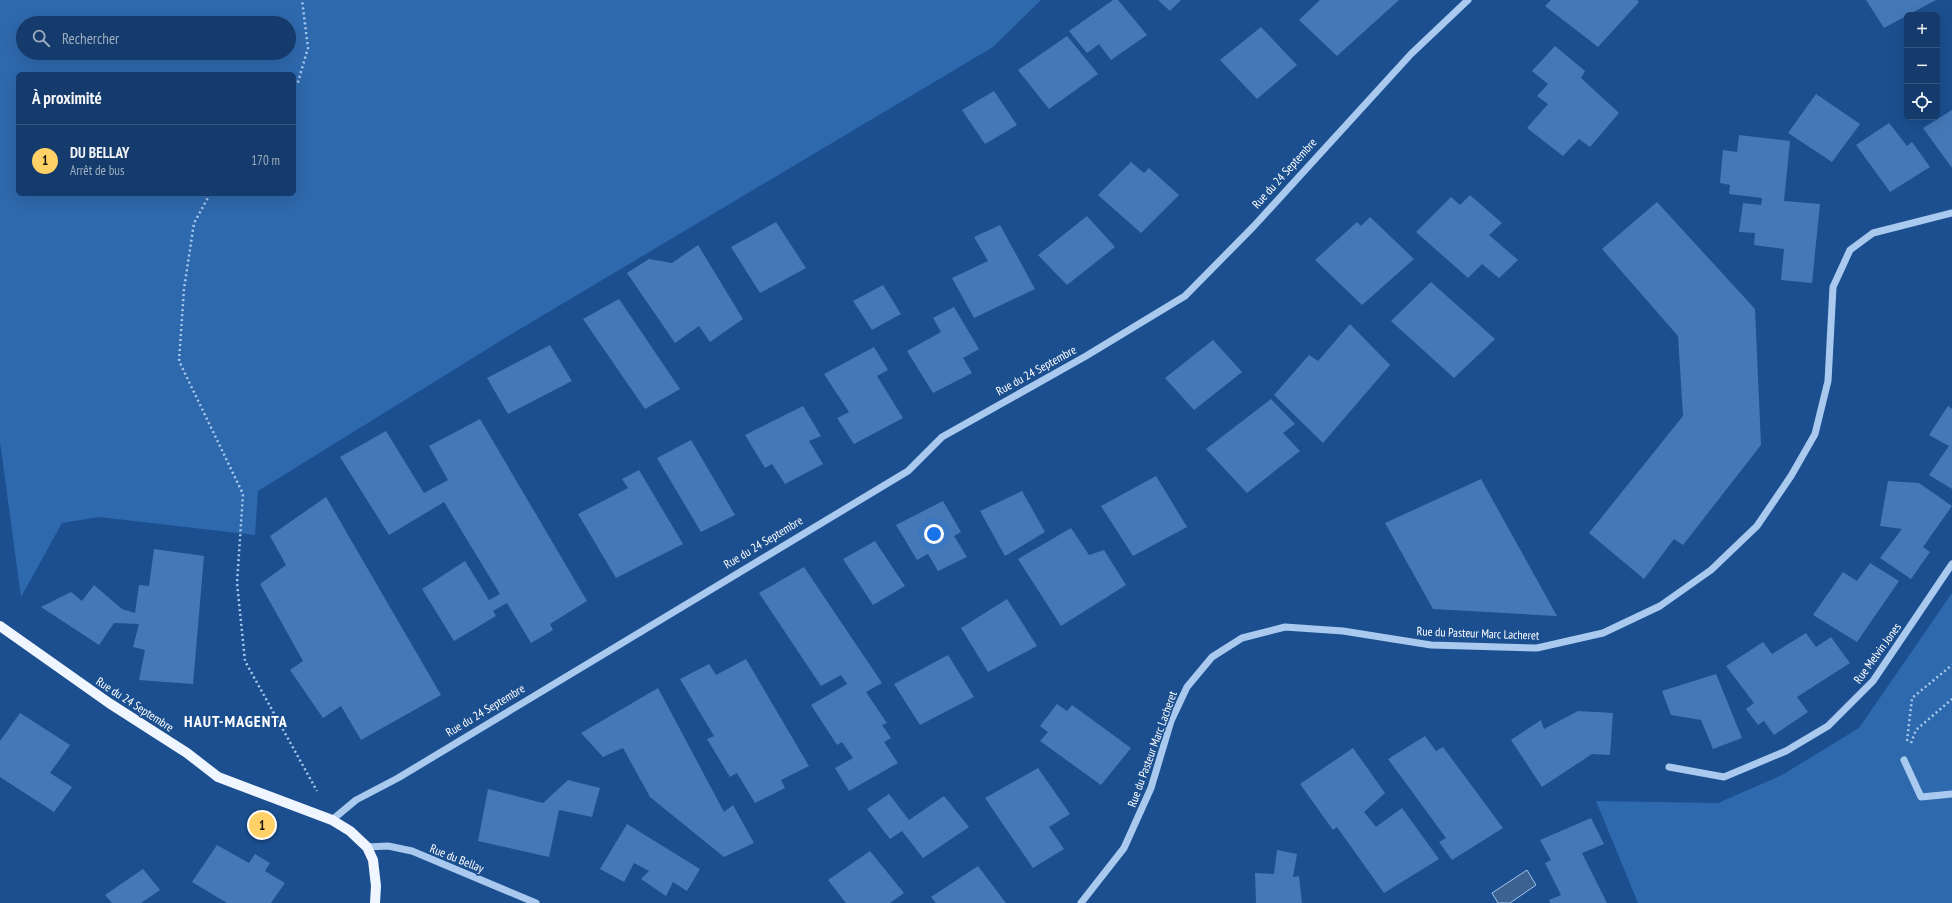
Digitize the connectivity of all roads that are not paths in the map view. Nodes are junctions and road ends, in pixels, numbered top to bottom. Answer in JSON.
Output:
{"nodes":[{"id":1,"x":1468,"y":0,"type":"edge"},
{"id":2,"x":1952,"y":213,"type":"edge"},
{"id":3,"x":1952,"y":564,"type":"edge"},
{"id":4,"x":0,"y":626,"type":"edge"},
{"id":5,"x":1904,"y":760,"type":"road end"},
{"id":6,"x":1669,"y":767,"type":"dead end"},
{"id":7,"x":1952,"y":794,"type":"edge"},
{"id":8,"x":332,"y":820,"type":"junction"},
{"id":9,"x":367,"y":847,"type":"junction"},
{"id":10,"x":375,"y":903,"type":"edge"},
{"id":11,"x":536,"y":903,"type":"edge"},
{"id":12,"x":1081,"y":903,"type":"edge"}],
"edges":[{"from":1,"to":8,"type":"street","name":"Rue du 24 Septembre"},
{"from":2,"to":12,"type":"street","name":"Rue du Pasteur Marc Lacheret"},
{"from":3,"to":6,"type":"street","name":"Rue Melvin Jones"},
{"from":4,"to":8,"type":"main road","name":"Rue du 24 Septembre"},
{"from":5,"to":7,"type":"street"},
{"from":8,"to":9,"type":"main road"},
{"from":9,"to":10,"type":"main road"},
{"from":9,"to":11,"type":"street","name":"Rue du Bellay"}]}
